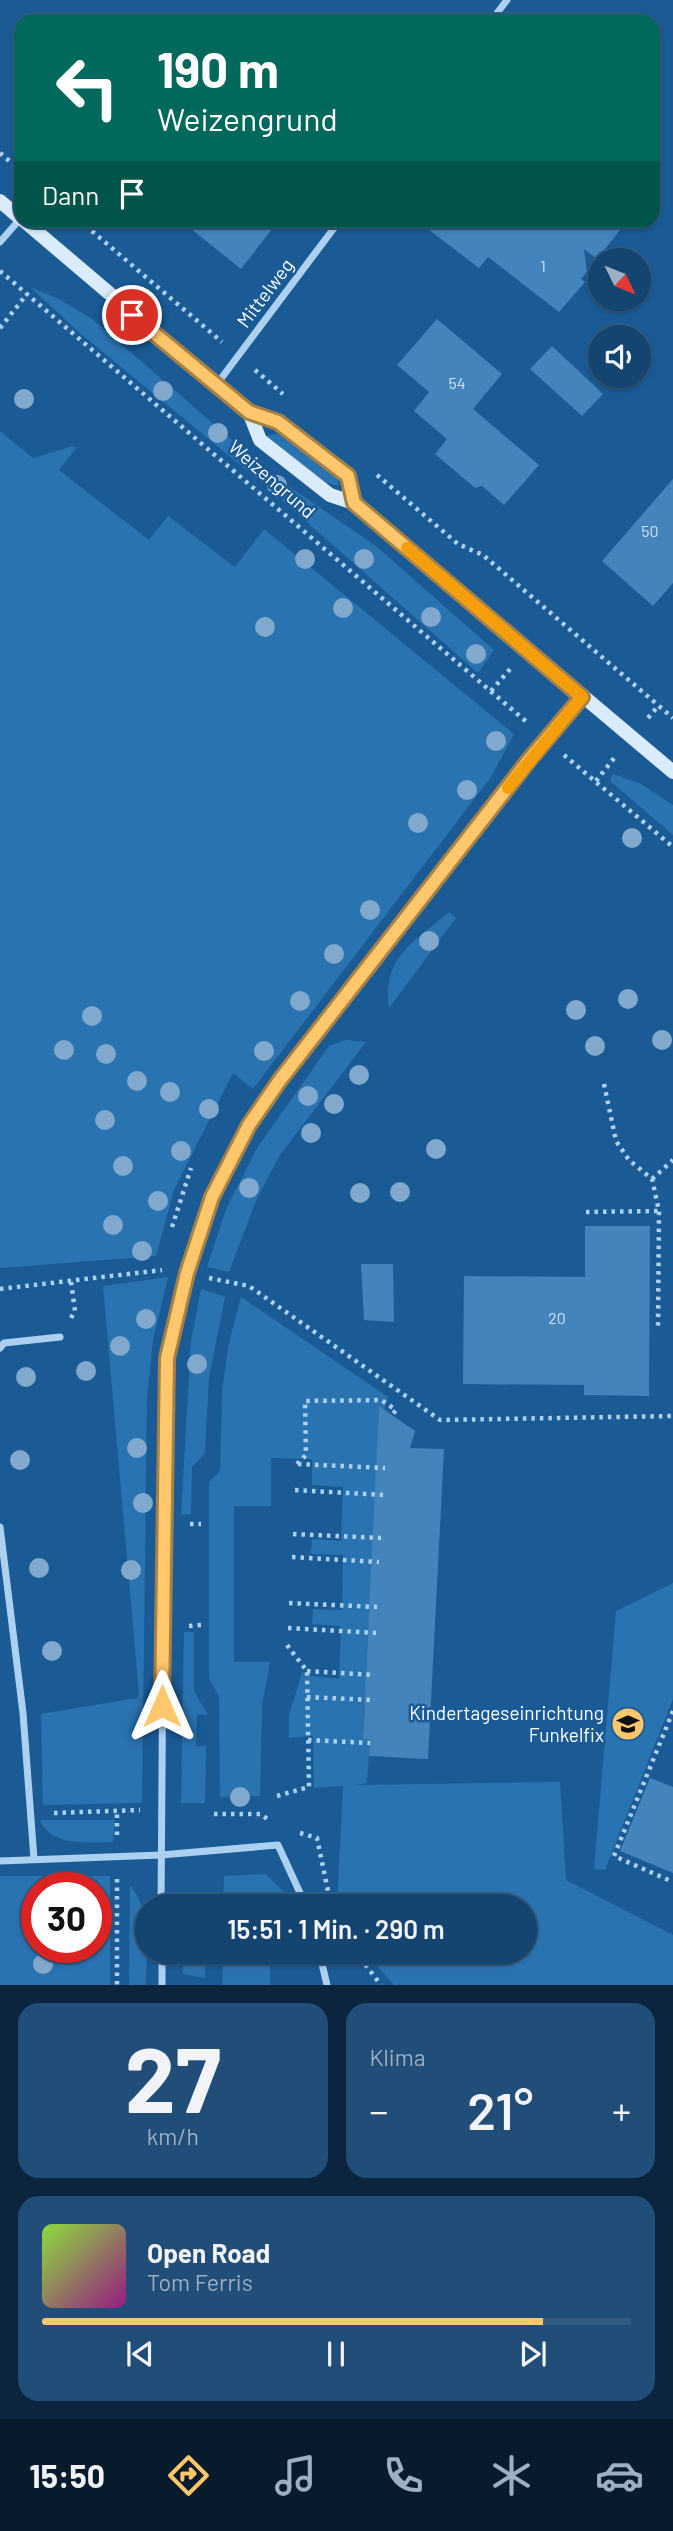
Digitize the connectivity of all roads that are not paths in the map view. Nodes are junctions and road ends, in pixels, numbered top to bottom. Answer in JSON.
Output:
{"nodes":[{"id":1,"x":507,"y":0,"type":"edge"},
{"id":2,"x":496,"y":14,"type":"edge"},
{"id":3,"x":0,"y":201,"type":"edge"},
{"id":4,"x":14,"y":213,"type":"edge"},
{"id":5,"x":14,"y":227,"type":"edge"},
{"id":6,"x":32,"y":228,"type":"edge"},
{"id":7,"x":334,"y":228,"type":"edge"},
{"id":8,"x":0,"y":242,"type":"edge"},
{"id":9,"x":217,"y":384,"type":"junction"},
{"id":10,"x":249,"y":412,"type":"junction"},
{"id":11,"x":354,"y":503,"type":"junction"},
{"id":12,"x":582,"y":697,"type":"junction"},
{"id":13,"x":673,"y":772,"type":"edge"},
{"id":14,"x":61,"y":1337,"type":"road end"},
{"id":15,"x":0,"y":1348,"type":"edge"},
{"id":16,"x":0,"y":1527,"type":"edge"},
{"id":17,"x":161,"y":1855,"type":"junction"},
{"id":18,"x":34,"y":1859,"type":"junction"},
{"id":19,"x":0,"y":1861,"type":"edge"},
{"id":20,"x":161,"y":1894,"type":"edge"},
{"id":21,"x":300,"y":1894,"type":"edge"},
{"id":22,"x":162,"y":1964,"type":"edge"},
{"id":23,"x":322,"y":1964,"type":"edge"},
{"id":24,"x":162,"y":1985,"type":"edge"},
{"id":25,"x":327,"y":1985,"type":"edge"}],
"edges":[{"from":1,"to":2,"type":"street"},
{"from":3,"to":4,"type":"main road","name":"Weizengrund"},
{"from":5,"to":8,"type":"street"},
{"from":6,"to":9,"type":"main road","name":"Weizengrund"},
{"from":7,"to":9,"type":"street","name":"Mittelweg"},
{"from":9,"to":10,"type":"main road","name":"Weizengrund"},
{"from":10,"to":11,"type":"main road","name":"Weizengrund"},
{"from":10,"to":11,"type":"main road","name":"Weizengrund"},
{"from":11,"to":12,"type":"main road","name":"Weizengrund"},
{"from":12,"to":13,"type":"main road","name":"Weizengrund"},
{"from":12,"to":17,"type":"street"},
{"from":14,"to":15,"type":"street"},
{"from":16,"to":18,"type":"street"},
{"from":17,"to":18,"type":"street"},
{"from":17,"to":20,"type":"street"},
{"from":17,"to":21,"type":"street"},
{"from":18,"to":19,"type":"street"},
{"from":22,"to":24,"type":"street"},
{"from":23,"to":25,"type":"street"}]}
